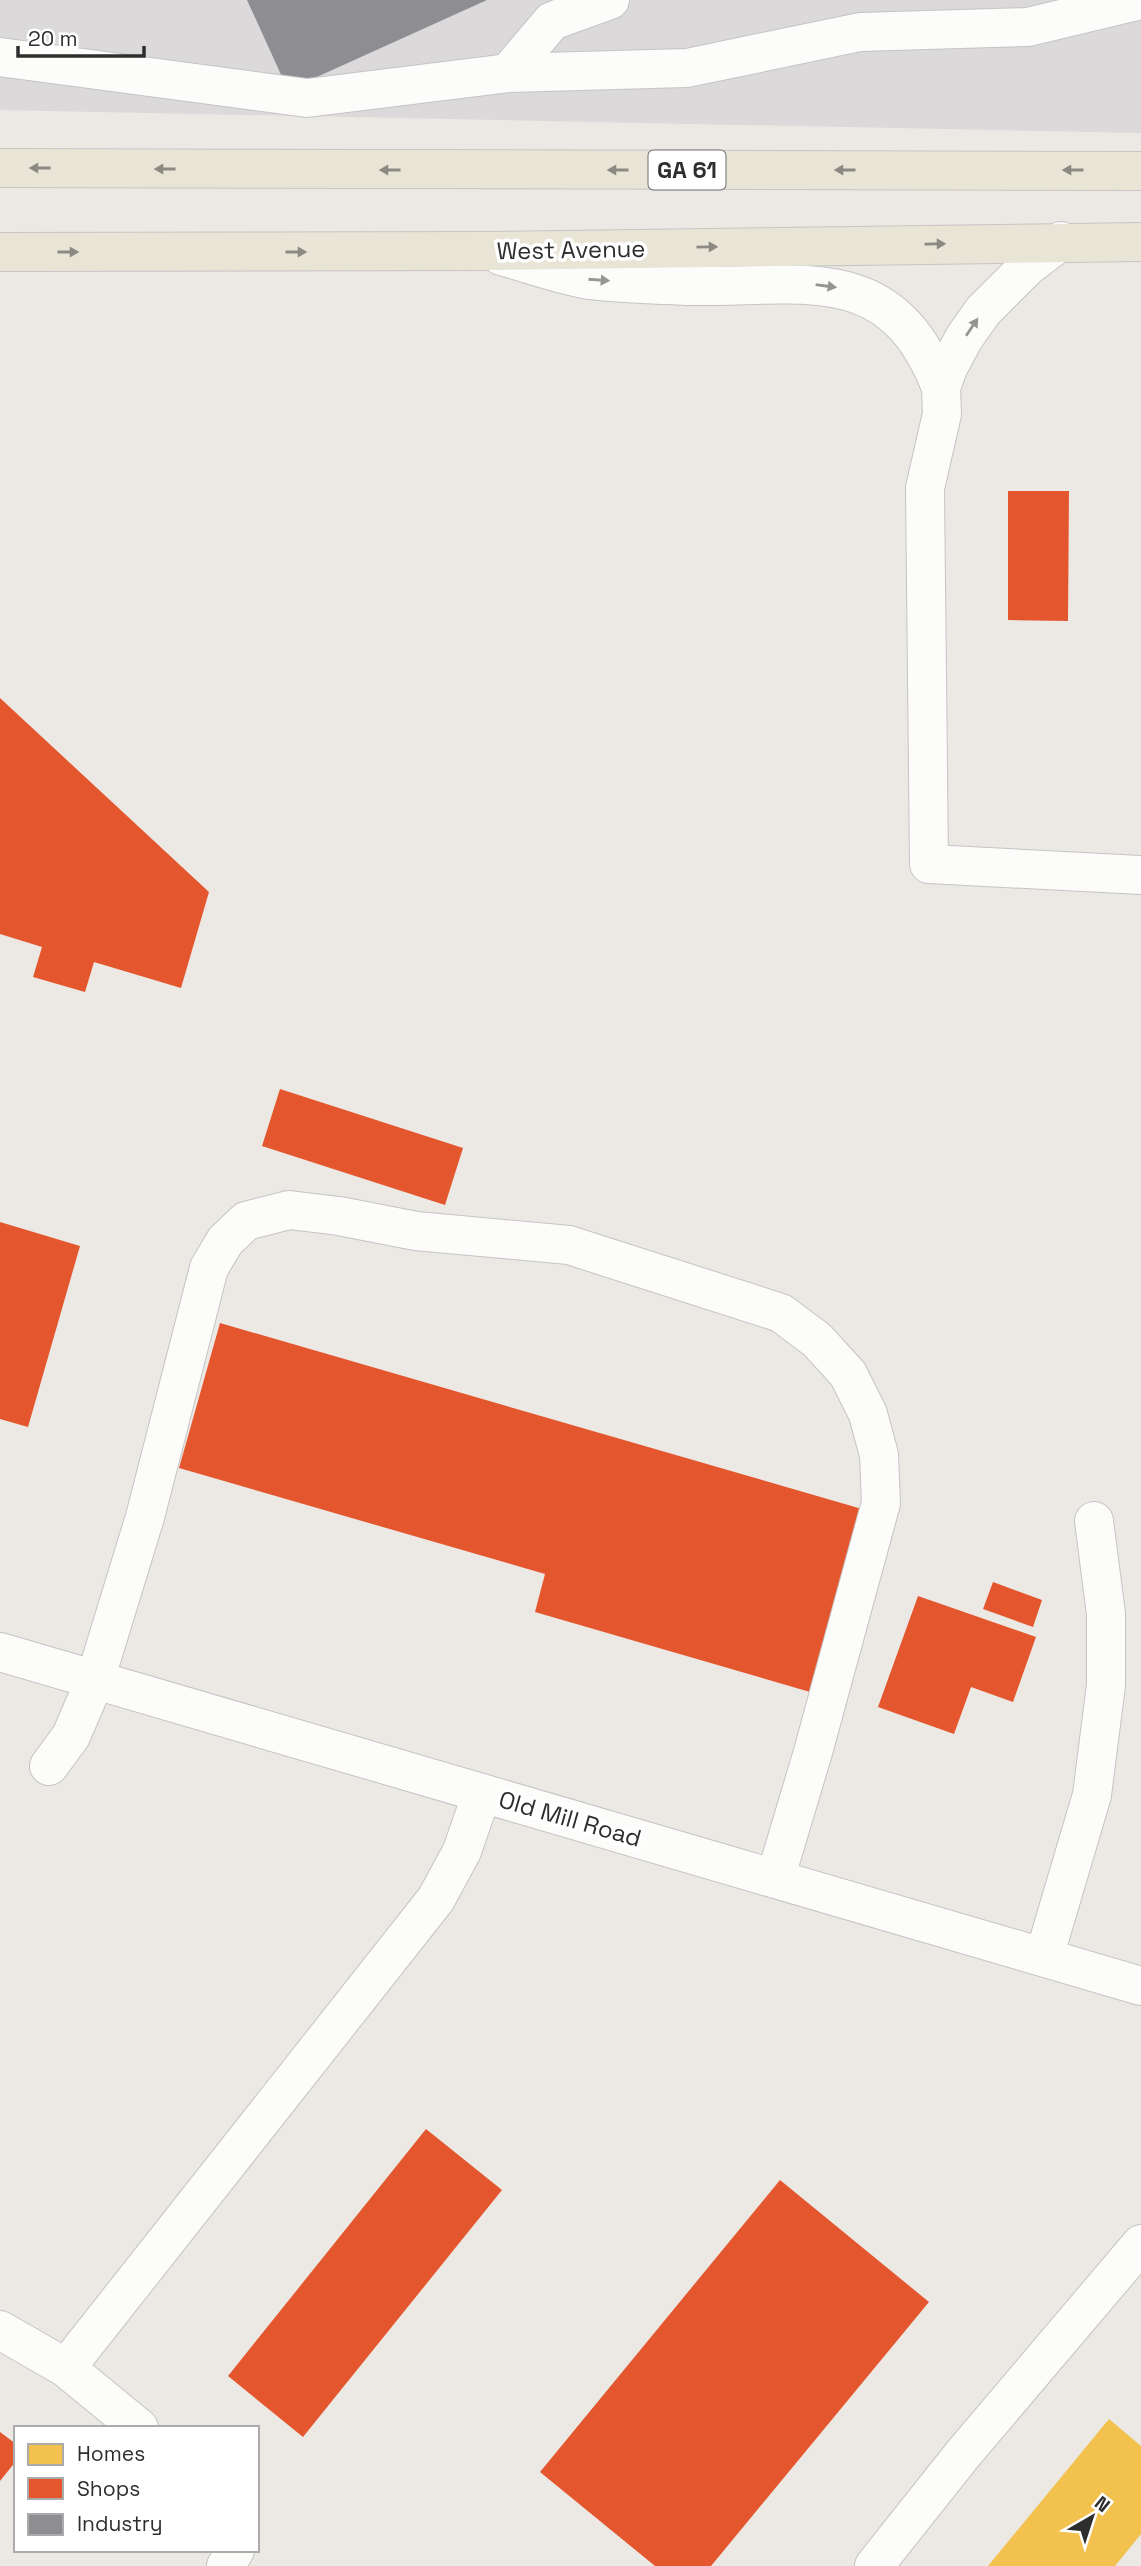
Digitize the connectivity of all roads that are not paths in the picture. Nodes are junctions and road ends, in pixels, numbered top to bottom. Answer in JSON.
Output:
{"nodes":[{"id":1,"x":610,"y":0,"type":"edge"},
{"id":2,"x":897,"y":0,"type":"edge"},
{"id":3,"x":1141,"y":1,"type":"edge"},
{"id":4,"x":860,"y":32,"type":"junction"},
{"id":5,"x":0,"y":57,"type":"edge"},
{"id":6,"x":509,"y":73,"type":"junction"},
{"id":7,"x":0,"y":168,"type":"edge"},
{"id":8,"x":1141,"y":171,"type":"edge"},
{"id":9,"x":1061,"y":242,"type":"junction"},
{"id":10,"x":1141,"y":242,"type":"edge"},
{"id":11,"x":0,"y":251,"type":"edge"},
{"id":12,"x":486,"y":251,"type":"junction"},
{"id":13,"x":942,"y":388,"type":"junction"},
{"id":14,"x":1141,"y":875,"type":"edge"},
{"id":15,"x":1094,"y":1521,"type":"dead end"},
{"id":16,"x":0,"y":1652,"type":"edge"},
{"id":17,"x":95,"y":1681,"type":"junction"},
{"id":18,"x":49,"y":1766,"type":"dead end"},
{"id":19,"x":482,"y":1793,"type":"junction"},
{"id":20,"x":775,"y":1879,"type":"junction"},
{"id":21,"x":1044,"y":1958,"type":"junction"},
{"id":22,"x":1141,"y":1986,"type":"edge"},
{"id":23,"x":1141,"y":2244,"type":"edge"},
{"id":24,"x":0,"y":2330,"type":"edge"},
{"id":25,"x":66,"y":2368,"type":"junction"},
{"id":26,"x":131,"y":2421,"type":"edge"},
{"id":27,"x":874,"y":2566,"type":"edge"}],
"edges":[{"from":1,"to":6,"type":"street"},
{"from":2,"to":4,"type":"street"},
{"from":3,"to":4,"type":"street"},
{"from":4,"to":6,"type":"street"},
{"from":5,"to":6,"type":"street"},
{"from":8,"to":7,"type":"main road","number":"GA 61","one_way":true},
{"from":9,"to":10,"type":"main road","name":"West Avenue"},
{"from":12,"to":9,"type":"main road","name":"West Avenue","one_way":true},
{"from":13,"to":9,"type":"street","one_way":true},
{"from":11,"to":12,"type":"main road","name":"West Avenue","one_way":true},
{"from":12,"to":13,"type":"street","one_way":true},
{"from":13,"to":14,"type":"street"},
{"from":15,"to":21,"type":"street"},
{"from":16,"to":17,"type":"street","name":"Old Mill Road"},
{"from":17,"to":18,"type":"street"},
{"from":17,"to":19,"type":"street","name":"Old Mill Road"},
{"from":17,"to":20,"type":"street"},
{"from":19,"to":20,"type":"street","name":"Old Mill Road"},
{"from":19,"to":25,"type":"street"},
{"from":20,"to":21,"type":"street","name":"Old Mill Road"},
{"from":21,"to":22,"type":"street","name":"Old Mill Road"},
{"from":23,"to":27,"type":"street"},
{"from":24,"to":25,"type":"street"},
{"from":25,"to":26,"type":"street"}]}
